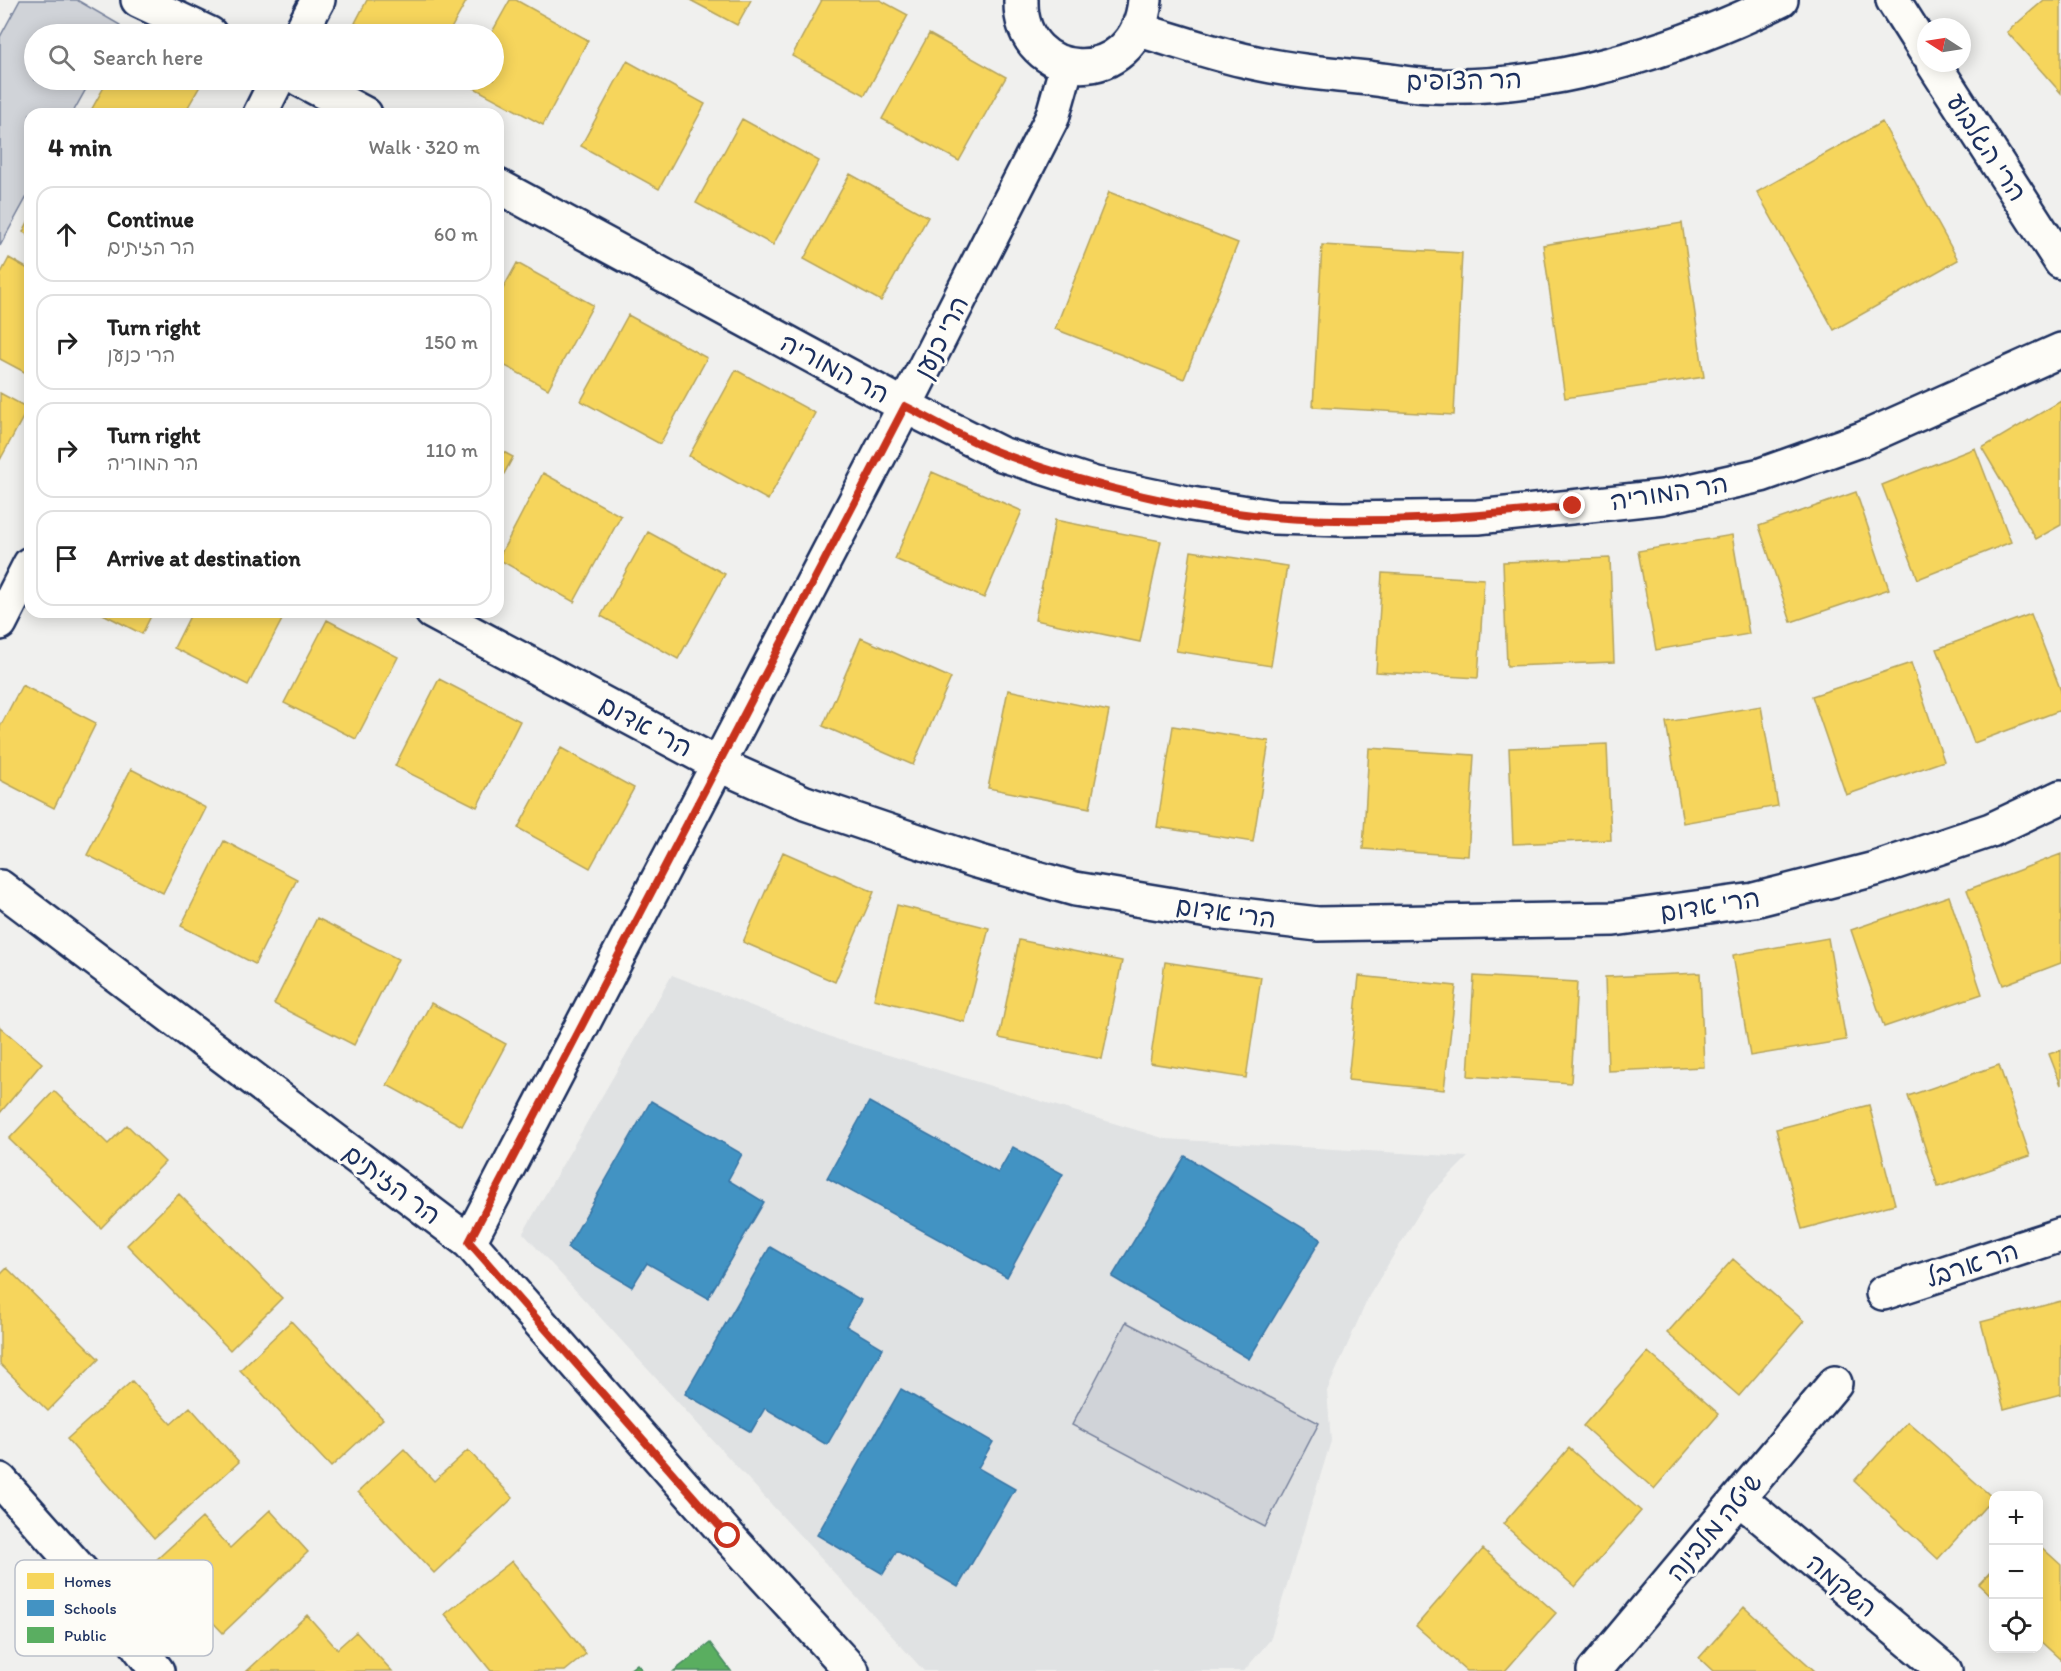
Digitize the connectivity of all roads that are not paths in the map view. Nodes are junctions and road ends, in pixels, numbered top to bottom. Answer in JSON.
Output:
{"nodes":[{"id":1,"x":138,"y":0,"type":"edge"},
{"id":2,"x":318,"y":0,"type":"edge"},
{"id":3,"x":1021,"y":0,"type":"edge"},
{"id":4,"x":1781,"y":0,"type":"edge"},
{"id":5,"x":1893,"y":0,"type":"edge"},
{"id":6,"x":1142,"y":15,"type":"edge"},
{"id":7,"x":189,"y":24,"type":"edge"},
{"id":8,"x":305,"y":24,"type":"edge"},
{"id":9,"x":1917,"y":38,"type":"edge"},
{"id":10,"x":1067,"y":65,"type":"junction"},
{"id":11,"x":1939,"y":72,"type":"edge"},
{"id":12,"x":272,"y":90,"type":"edge"},
{"id":13,"x":320,"y":90,"type":"edge"},
{"id":14,"x":263,"y":108,"type":"edge"},
{"id":15,"x":354,"y":108,"type":"edge"},
{"id":16,"x":504,"y":189,"type":"edge"},
{"id":17,"x":2061,"y":262,"type":"edge"},
{"id":18,"x":2061,"y":350,"type":"edge"},
{"id":19,"x":905,"y":406,"type":"junction"},
{"id":20,"x":24,"y":576,"type":"edge"},
{"id":21,"x":443,"y":618,"type":"edge"},
{"id":22,"x":0,"y":623,"type":"edge"},
{"id":23,"x":717,"y":764,"type":"junction"},
{"id":24,"x":2061,"y":797,"type":"edge"},
{"id":25,"x":0,"y":887,"type":"edge"},
{"id":26,"x":2061,"y":1235,"type":"edge"},
{"id":27,"x":469,"y":1242,"type":"junction"},
{"id":28,"x":1883,"y":1293,"type":"dead end"},
{"id":29,"x":1835,"y":1383,"type":"dead end"},
{"id":30,"x":0,"y":1480,"type":"edge"},
{"id":31,"x":1739,"y":1498,"type":"junction"},
{"id":32,"x":71,"y":1560,"type":"edge"},
{"id":33,"x":146,"y":1656,"type":"edge"},
{"id":34,"x":158,"y":1671,"type":"edge"},
{"id":35,"x":852,"y":1671,"type":"edge"},
{"id":36,"x":1594,"y":1671,"type":"edge"},
{"id":37,"x":1945,"y":1671,"type":"edge"}],
"edges":[{"from":1,"to":7,"type":"street"},
{"from":2,"to":8,"type":"street"},
{"from":3,"to":10,"type":"street"},
{"from":4,"to":6,"type":"street","name":"הר הצופים"},
{"from":5,"to":9,"type":"street"},
{"from":6,"to":10,"type":"street"},
{"from":10,"to":19,"type":"street","name":"הרי כנען"},
{"from":11,"to":17,"type":"street","name":"הרי הגלבוע"},
{"from":12,"to":14,"type":"street"},
{"from":13,"to":15,"type":"street"},
{"from":16,"to":19,"type":"street","name":"הר המוריה"},
{"from":18,"to":19,"type":"street","name":"הר המוריה"},
{"from":19,"to":23,"type":"street","name":"הרי כנען"},
{"from":20,"to":22,"type":"street"},
{"from":21,"to":23,"type":"street","name":"הרי אדום"},
{"from":23,"to":24,"type":"street","name":"הרי אדום"},
{"from":23,"to":27,"type":"street","name":"הרי כנען"},
{"from":25,"to":27,"type":"street","name":"הר הזיתים"},
{"from":26,"to":28,"type":"street","name":"הר ארבל"},
{"from":27,"to":35,"type":"street","name":"הר הזיתים"},
{"from":29,"to":31,"type":"street","name":"שיטה מלבינה"},
{"from":30,"to":32,"type":"street"},
{"from":31,"to":36,"type":"street","name":"שיטה מלבינה"},
{"from":31,"to":37,"type":"street","name":"השקמה"},
{"from":33,"to":34,"type":"street"}]}
